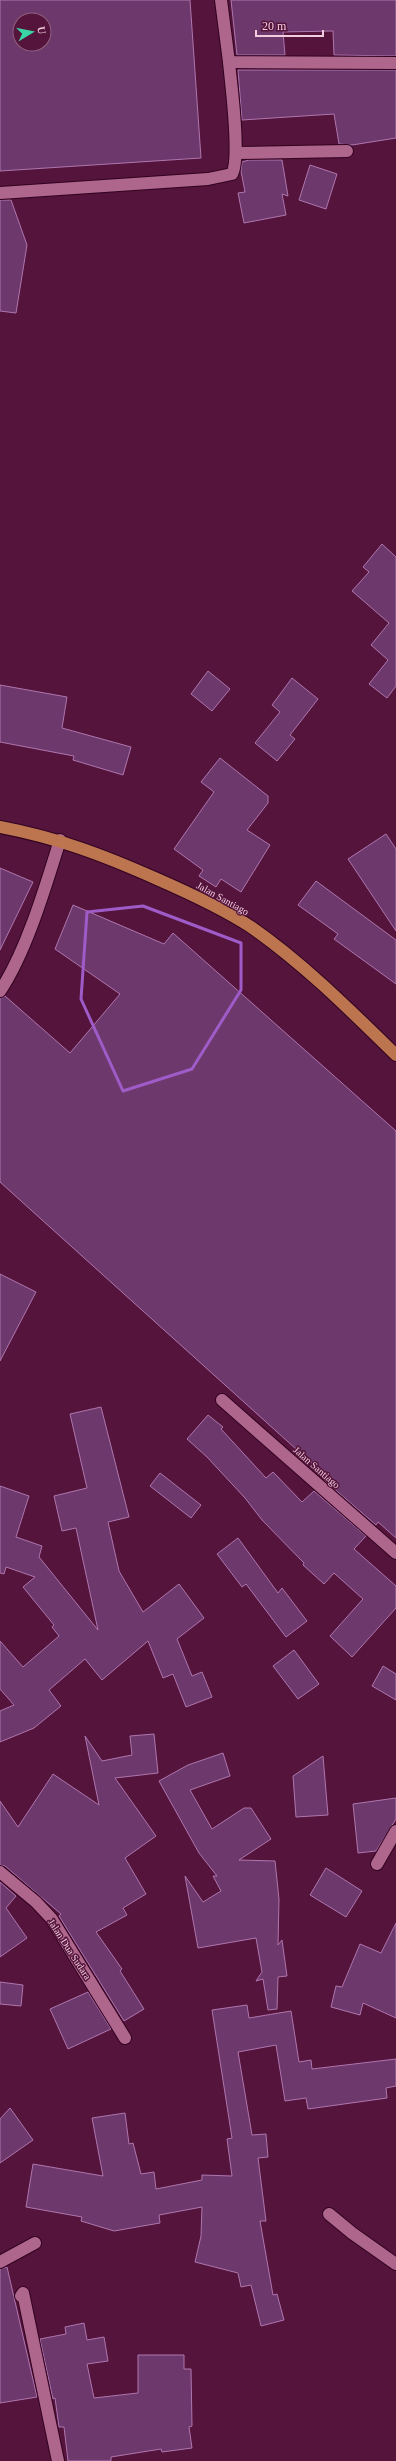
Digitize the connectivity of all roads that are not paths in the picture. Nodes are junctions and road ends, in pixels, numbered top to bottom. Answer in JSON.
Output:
{"nodes":[{"id":1,"x":221,"y":0,"type":"edge"},
{"id":2,"x":229,"y":62,"type":"junction"},
{"id":3,"x":396,"y":63,"type":"edge"},
{"id":4,"x":347,"y":151,"type":"dead end"},
{"id":5,"x":236,"y":153,"type":"junction"},
{"id":6,"x":0,"y":193,"type":"edge"},
{"id":7,"x":0,"y":827,"type":"edge"},
{"id":8,"x":60,"y":840,"type":"junction"},
{"id":9,"x":0,"y":991,"type":"edge"},
{"id":10,"x":396,"y":1055,"type":"edge"},
{"id":11,"x":222,"y":1400,"type":"dead end"},
{"id":12,"x":396,"y":1553,"type":"edge"},
{"id":13,"x":396,"y":1830,"type":"edge"},
{"id":14,"x":377,"y":1864,"type":"dead end"},
{"id":15,"x":0,"y":1872,"type":"edge"},
{"id":16,"x":125,"y":2038,"type":"dead end"},
{"id":17,"x":329,"y":2214,"type":"dead end"},
{"id":18,"x":35,"y":2243,"type":"dead end"},
{"id":19,"x":0,"y":2262,"type":"edge"},
{"id":20,"x":396,"y":2264,"type":"edge"},
{"id":21,"x":21,"y":2296,"type":"dead end"},
{"id":22,"x":58,"y":2461,"type":"edge"}],
"edges":[{"from":1,"to":2,"type":"street"},
{"from":2,"to":3,"type":"street"},
{"from":2,"to":5,"type":"street"},
{"from":4,"to":5,"type":"street"},
{"from":5,"to":6,"type":"street"},
{"from":7,"to":8,"type":"highway","name":"Jalan Santiago"},
{"from":8,"to":9,"type":"street"},
{"from":8,"to":10,"type":"highway","name":"Jalan Santiago"},
{"from":11,"to":12,"type":"street","name":"Jalan Santiago"},
{"from":13,"to":14,"type":"street"},
{"from":15,"to":16,"type":"street","name":"Jalan Dua Sudara"},
{"from":17,"to":20,"type":"street"},
{"from":18,"to":19,"type":"street"},
{"from":21,"to":22,"type":"street"}]}
